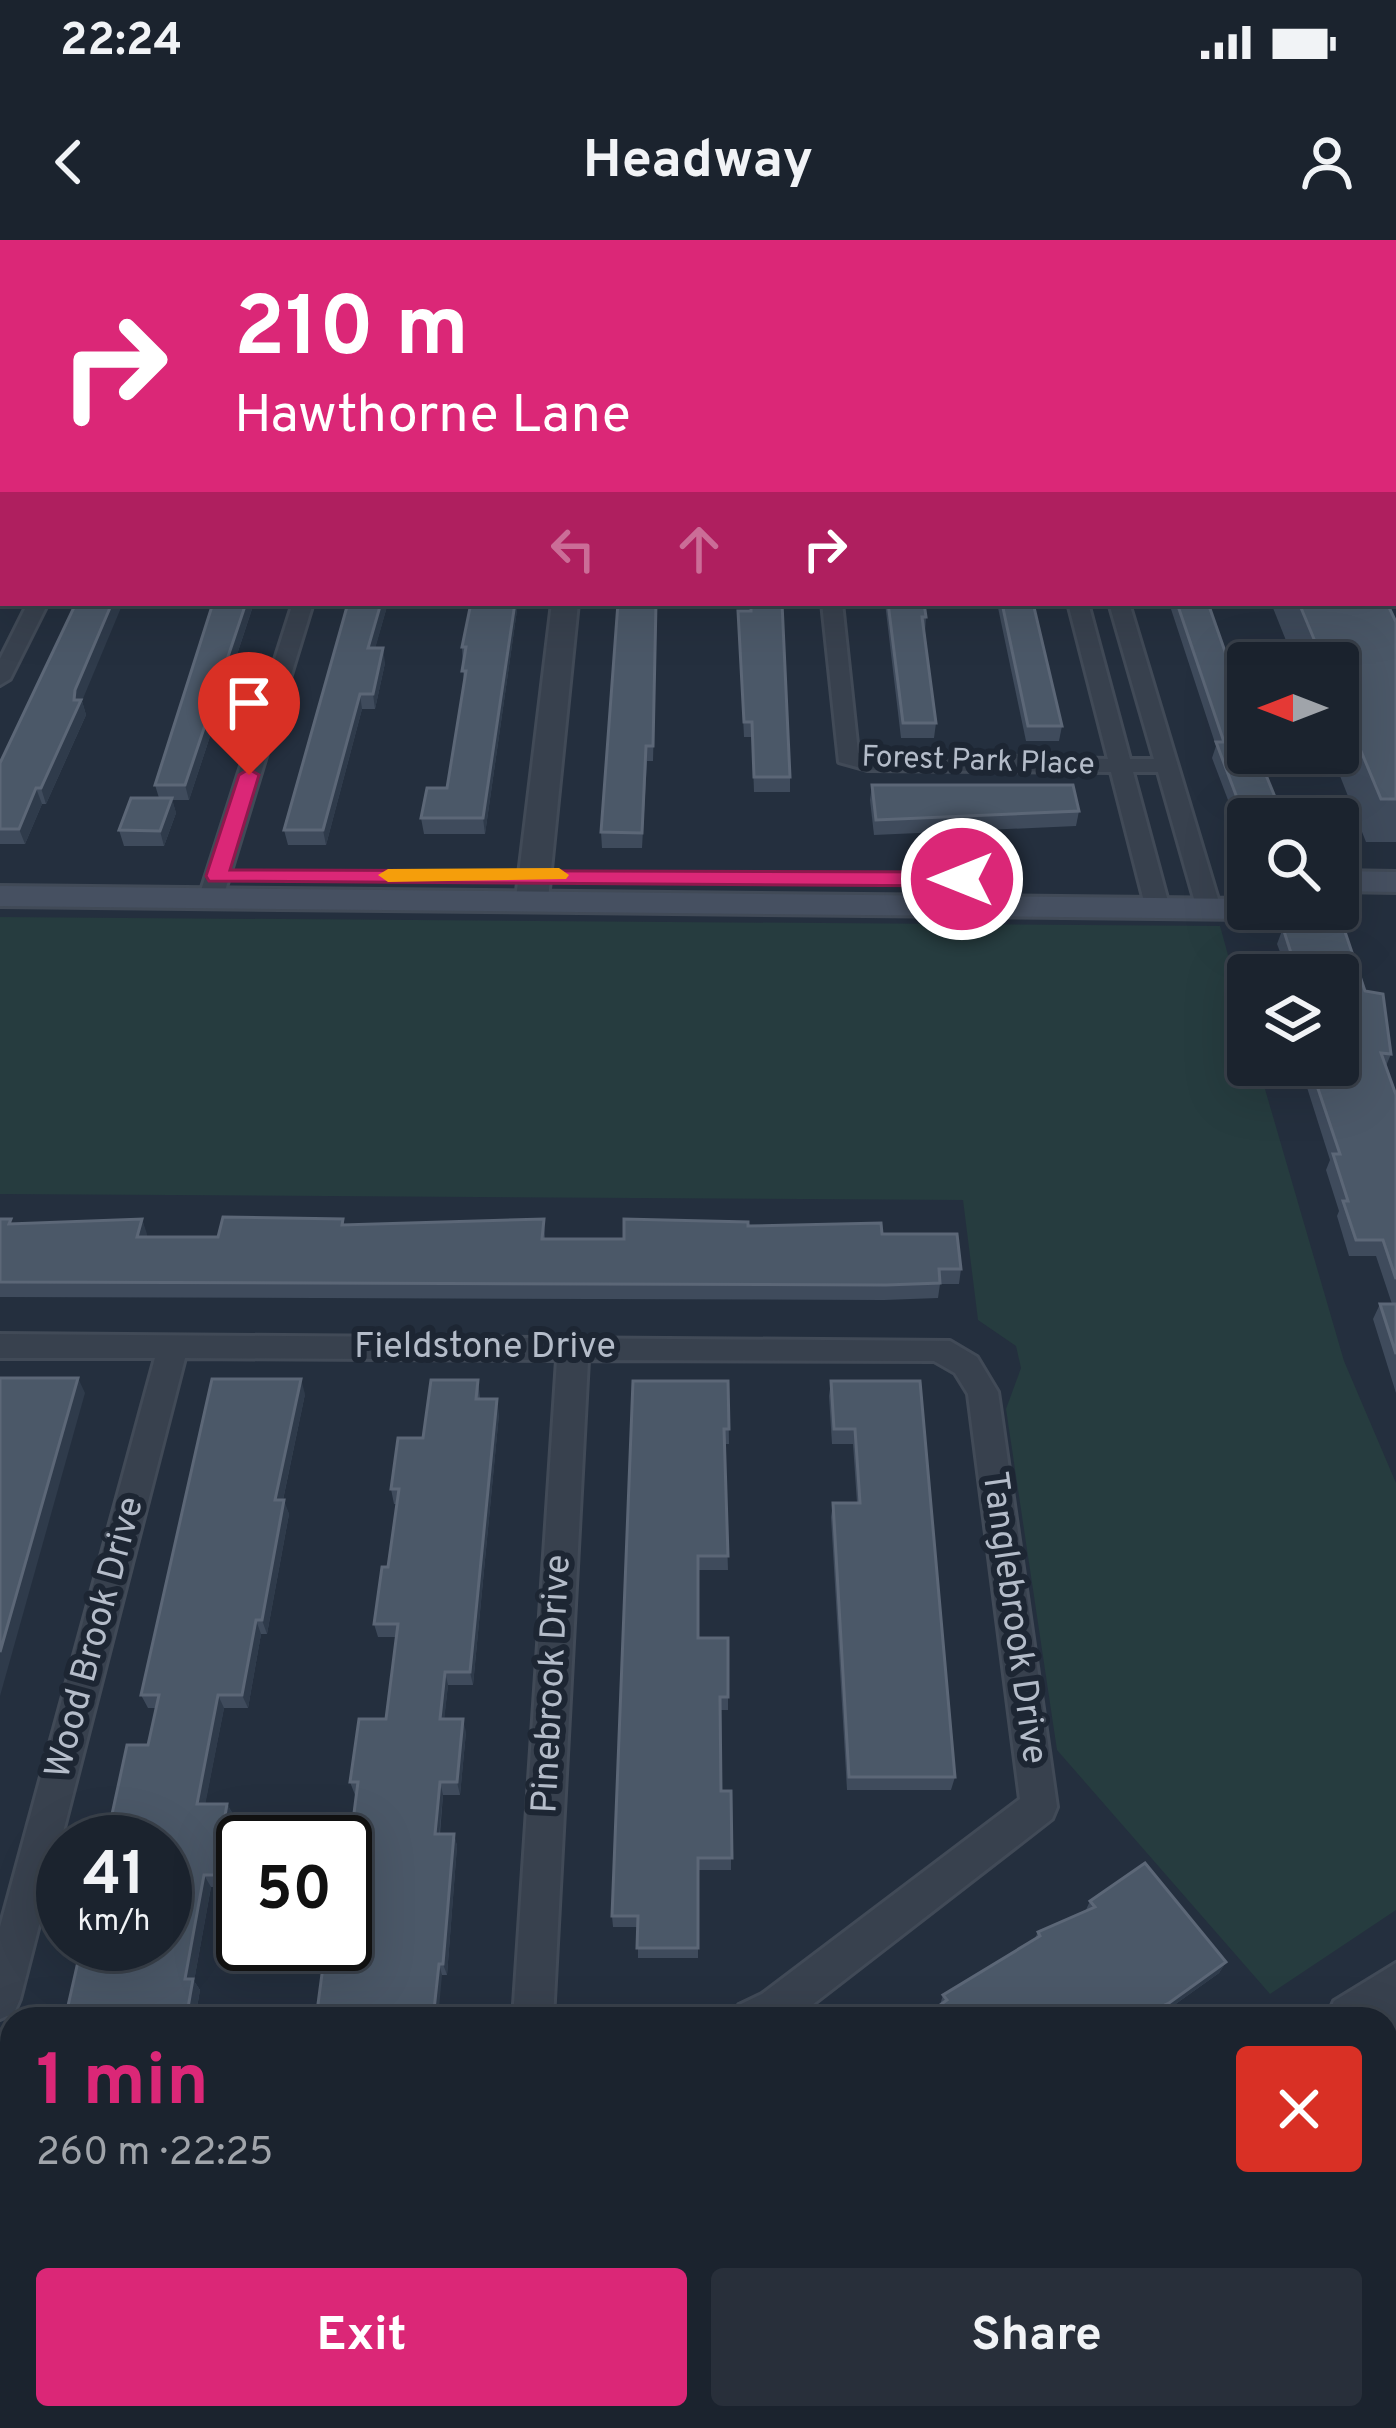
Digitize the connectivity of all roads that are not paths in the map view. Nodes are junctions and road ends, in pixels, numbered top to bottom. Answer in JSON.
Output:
{"nodes":[{"id":1,"x":36,"y":606,"type":"edge"},
{"id":2,"x":303,"y":606,"type":"edge"},
{"id":3,"x":565,"y":606,"type":"edge"},
{"id":4,"x":832,"y":606,"type":"edge"},
{"id":5,"x":1079,"y":606,"type":"edge"},
{"id":6,"x":1120,"y":606,"type":"edge"},
{"id":7,"x":0,"y":679,"type":"edge"},
{"id":8,"x":1168,"y":766,"type":"junction"},
{"id":9,"x":1120,"y":767,"type":"junction"},
{"id":10,"x":0,"y":875,"type":"edge"},
{"id":11,"x":1359,"y":881,"type":"edge"},
{"id":12,"x":1396,"y":882,"type":"edge"},
{"id":13,"x":214,"y":886,"type":"junction"},
{"id":14,"x":534,"y":887,"type":"junction"},
{"id":15,"x":1227,"y":888,"type":"edge"},
{"id":16,"x":1155,"y":895,"type":"junction"},
{"id":17,"x":1205,"y":895,"type":"junction"},
{"id":18,"x":0,"y":896,"type":"edge"},
{"id":19,"x":1227,"y":902,"type":"edge"},
{"id":20,"x":1359,"y":908,"type":"edge"},
{"id":21,"x":1396,"y":908,"type":"edge"},
{"id":22,"x":0,"y":1346,"type":"edge"},
{"id":23,"x":172,"y":1348,"type":"junction"},
{"id":24,"x":573,"y":1348,"type":"junction"},
{"id":25,"x":966,"y":1365,"type":"joint"},
{"id":26,"x":0,"y":1999,"type":"edge"},
{"id":27,"x":534,"y":2007,"type":"edge"},
{"id":28,"x":777,"y":2007,"type":"edge"}],
"edges":[{"from":1,"to":7,"type":"street"},
{"from":2,"to":13,"type":"street"},
{"from":3,"to":14,"type":"street"},
{"from":4,"to":9,"type":"street","name":"Forest Park Place"},
{"from":5,"to":9,"type":"street"},
{"from":6,"to":8,"type":"street"},
{"from":8,"to":9,"type":"street"},
{"from":8,"to":17,"type":"street"},
{"from":9,"to":16,"type":"street"},
{"from":10,"to":13,"type":"main road"},
{"from":11,"to":12,"type":"main road"},
{"from":13,"to":14,"type":"main road"},
{"from":13,"to":18,"type":"main road"},
{"from":14,"to":16,"type":"main road"},
{"from":15,"to":17,"type":"main road"},
{"from":16,"to":17,"type":"main road"},
{"from":17,"to":19,"type":"main road"},
{"from":20,"to":21,"type":"main road"},
{"from":22,"to":23,"type":"street","name":"Fieldstone Drive"},
{"from":23,"to":24,"type":"street","name":"Fieldstone Drive"},
{"from":23,"to":26,"type":"street","name":"Wood Brook Drive"},
{"from":24,"to":25,"type":"street","name":"Fieldstone Drive"},
{"from":24,"to":27,"type":"street","name":"Pinebrook Drive"},
{"from":25,"to":28,"type":"street","name":"Tanglebrook Drive"}]}
